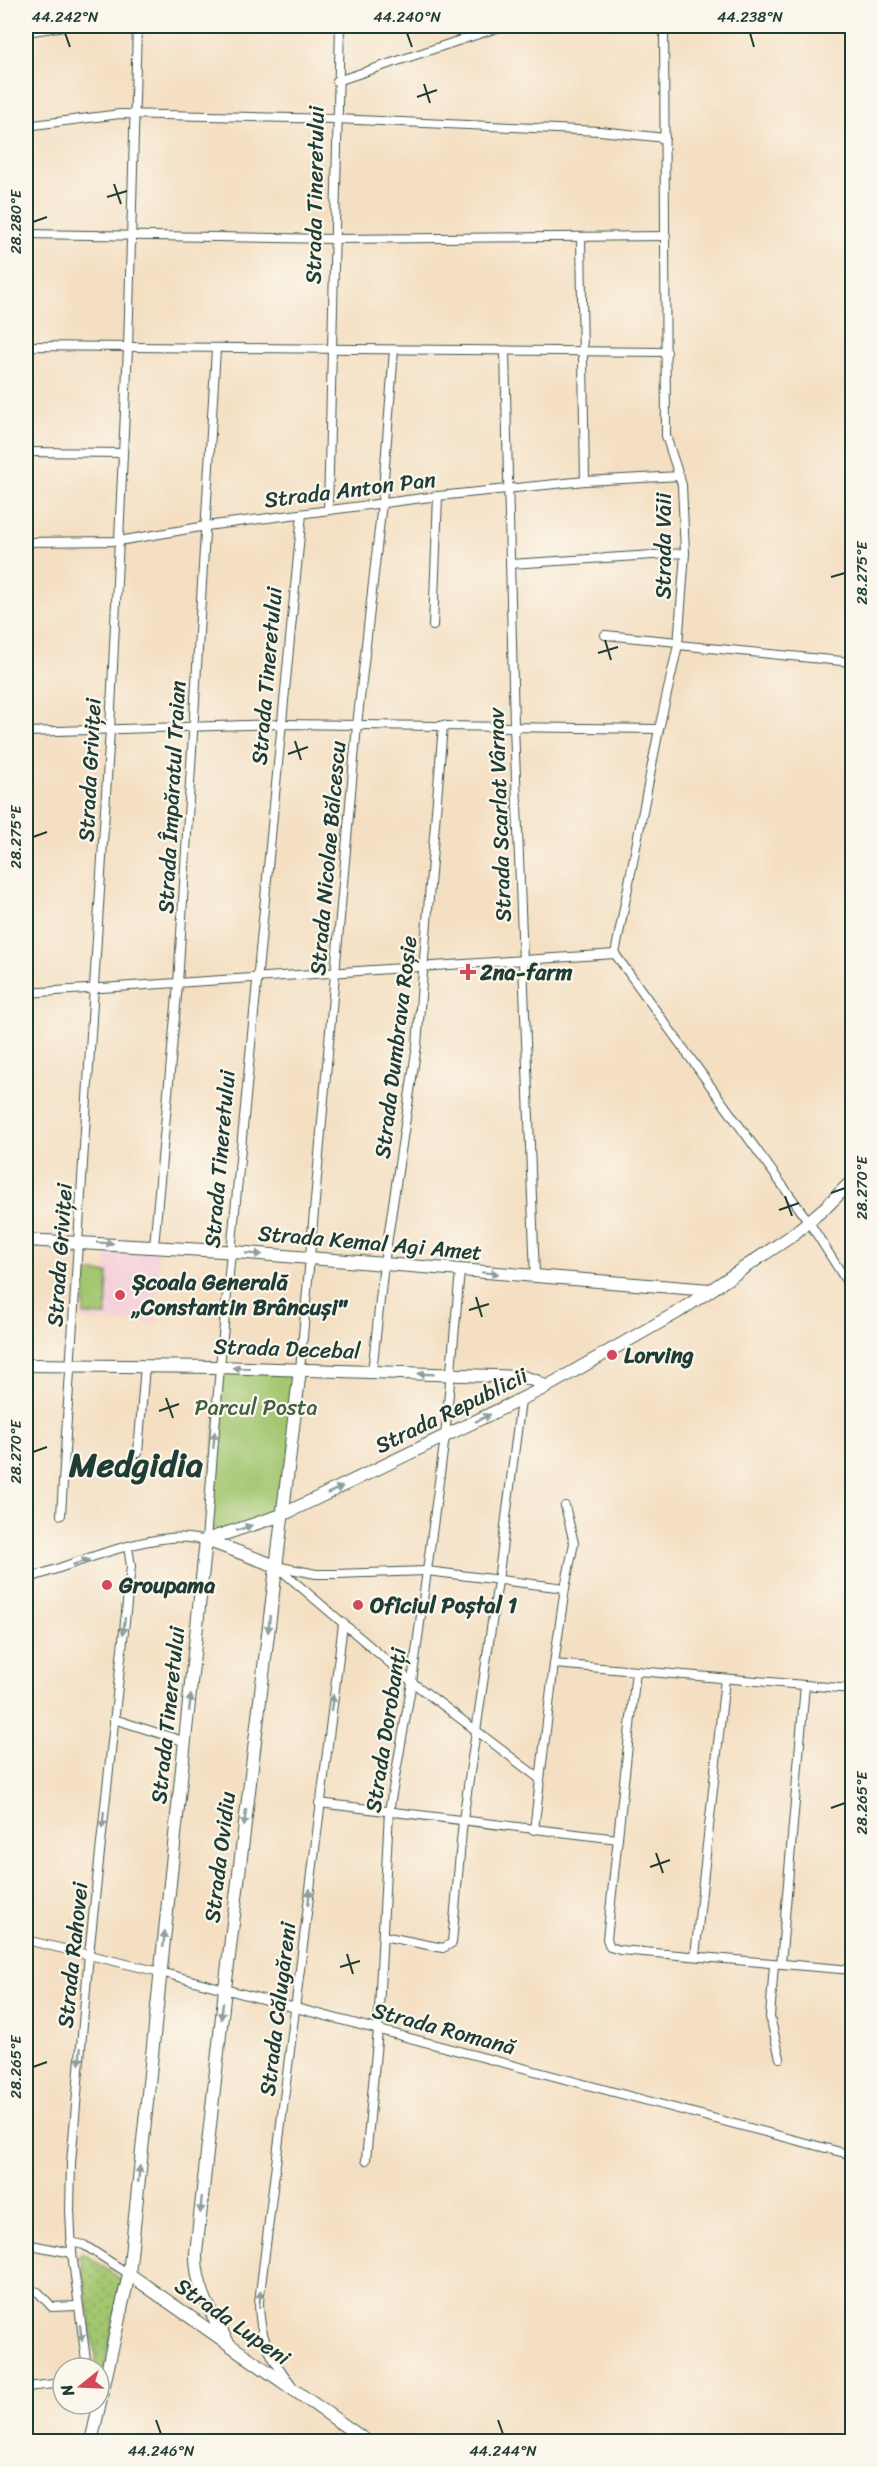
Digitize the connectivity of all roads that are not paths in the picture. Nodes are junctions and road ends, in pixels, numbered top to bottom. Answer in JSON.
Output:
{"nodes":[{"id":1,"x":65,"y":26,"type":"edge"},
{"id":2,"x":137,"y":26,"type":"edge"},
{"id":3,"x":340,"y":26,"type":"edge"},
{"id":4,"x":503,"y":26,"type":"edge"},
{"id":5,"x":664,"y":26,"type":"edge"},
{"id":6,"x":26,"y":32,"type":"edge"},
{"id":7,"x":338,"y":81,"type":"junction"},
{"id":8,"x":135,"y":114,"type":"junction"},
{"id":9,"x":336,"y":119,"type":"junction"},
{"id":10,"x":26,"y":126,"type":"edge"},
{"id":11,"x":665,"y":138,"type":"junction"},
{"id":12,"x":26,"y":234,"type":"edge"},
{"id":13,"x":666,"y":236,"type":"junction"},
{"id":14,"x":132,"y":237,"type":"junction"},
{"id":15,"x":581,"y":237,"type":"junction"},
{"id":16,"x":334,"y":239,"type":"junction"},
{"id":17,"x":26,"y":346,"type":"edge"},
{"id":18,"x":128,"y":348,"type":"junction"},
{"id":19,"x":216,"y":349,"type":"junction"},
{"id":20,"x":331,"y":350,"type":"junction"},
{"id":21,"x":394,"y":351,"type":"junction"},
{"id":22,"x":505,"y":352,"type":"junction"},
{"id":23,"x":583,"y":352,"type":"junction"},
{"id":24,"x":667,"y":352,"type":"junction"},
{"id":25,"x":26,"y":452,"type":"edge"},
{"id":26,"x":123,"y":453,"type":"junction"},
{"id":27,"x":680,"y":476,"type":"junction"},
{"id":28,"x":585,"y":481,"type":"junction"},
{"id":29,"x":508,"y":488,"type":"junction"},
{"id":30,"x":438,"y":496,"type":"junction"},
{"id":31,"x":382,"y":503,"type":"junction"},
{"id":32,"x":328,"y":510,"type":"junction"},
{"id":33,"x":302,"y":514,"type":"junction"},
{"id":34,"x":206,"y":526,"type":"junction"},
{"id":35,"x":118,"y":541,"type":"junction"},
{"id":36,"x":26,"y":542,"type":"edge"},
{"id":37,"x":686,"y":554,"type":"junction"},
{"id":38,"x":510,"y":564,"type":"junction"},
{"id":39,"x":433,"y":626,"type":"dead end"},
{"id":40,"x":605,"y":635,"type":"dead end"},
{"id":41,"x":678,"y":644,"type":"junction"},
{"id":42,"x":852,"y":662,"type":"edge"},
{"id":43,"x":282,"y":724,"type":"junction"},
{"id":44,"x":357,"y":725,"type":"junction"},
{"id":45,"x":443,"y":725,"type":"junction"},
{"id":46,"x":514,"y":726,"type":"junction"},
{"id":47,"x":193,"y":727,"type":"junction"},
{"id":48,"x":659,"y":729,"type":"junction"},
{"id":49,"x":110,"y":730,"type":"junction"},
{"id":50,"x":26,"y":732,"type":"edge"},
{"id":51,"x":615,"y":954,"type":"junction"},
{"id":52,"x":522,"y":961,"type":"junction"},
{"id":53,"x":425,"y":969,"type":"junction"},
{"id":54,"x":334,"y":974,"type":"junction"},
{"id":55,"x":258,"y":979,"type":"junction"},
{"id":56,"x":178,"y":984,"type":"junction"},
{"id":57,"x":95,"y":989,"type":"junction"},
{"id":58,"x":26,"y":993,"type":"edge"},
{"id":59,"x":852,"y":1181,"type":"edge"},
{"id":60,"x":809,"y":1222,"type":"junction"},
{"id":61,"x":26,"y":1240,"type":"edge"},
{"id":62,"x":77,"y":1242,"type":"junction"},
{"id":63,"x":153,"y":1246,"type":"junction"},
{"id":64,"x":232,"y":1252,"type":"junction"},
{"id":65,"x":309,"y":1258,"type":"junction"},
{"id":66,"x":384,"y":1264,"type":"junction"},
{"id":67,"x":460,"y":1271,"type":"junction"},
{"id":68,"x":535,"y":1276,"type":"junction"},
{"id":69,"x":710,"y":1290,"type":"junction"},
{"id":70,"x":852,"y":1290,"type":"edge"},
{"id":71,"x":26,"y":1365,"type":"edge"},
{"id":72,"x":70,"y":1365,"type":"junction"},
{"id":73,"x":145,"y":1365,"type":"junction"},
{"id":74,"x":220,"y":1367,"type":"junction"},
{"id":75,"x":300,"y":1370,"type":"junction"},
{"id":76,"x":372,"y":1372,"type":"junction"},
{"id":77,"x":450,"y":1375,"type":"junction"},
{"id":78,"x":546,"y":1387,"type":"junction"},
{"id":79,"x":520,"y":1400,"type":"junction"},
{"id":80,"x":446,"y":1437,"type":"junction"},
{"id":81,"x":138,"y":1453,"type":"dead end"},
{"id":82,"x":565,"y":1506,"type":"dead end"},
{"id":83,"x":61,"y":1515,"type":"dead end"},
{"id":84,"x":282,"y":1515,"type":"junction"},
{"id":85,"x":206,"y":1540,"type":"junction"},
{"id":86,"x":128,"y":1547,"type":"junction"},
{"id":87,"x":276,"y":1566,"type":"junction"},
{"id":88,"x":427,"y":1571,"type":"junction"},
{"id":89,"x":26,"y":1579,"type":"edge"},
{"id":90,"x":498,"y":1581,"type":"junction"},
{"id":91,"x":296,"y":1584,"type":"junction"},
{"id":92,"x":565,"y":1588,"type":"junction"},
{"id":93,"x":273,"y":1590,"type":"junction"},
{"id":94,"x":343,"y":1624,"type":"junction"},
{"id":95,"x":554,"y":1664,"type":"junction"},
{"id":96,"x":636,"y":1671,"type":"junction"},
{"id":97,"x":725,"y":1679,"type":"junction"},
{"id":98,"x":412,"y":1682,"type":"junction"},
{"id":99,"x":805,"y":1685,"type":"junction"},
{"id":100,"x":852,"y":1689,"type":"edge"},
{"id":101,"x":114,"y":1719,"type":"junction"},
{"id":102,"x":476,"y":1733,"type":"junction"},
{"id":103,"x":186,"y":1742,"type":"junction"},
{"id":104,"x":540,"y":1779,"type":"junction"},
{"id":105,"x":319,"y":1803,"type":"junction"},
{"id":106,"x":389,"y":1811,"type":"junction"},
{"id":107,"x":463,"y":1820,"type":"junction"},
{"id":108,"x":534,"y":1830,"type":"junction"},
{"id":109,"x":618,"y":1839,"type":"junction"},
{"id":110,"x":383,"y":1936,"type":"junction"},
{"id":111,"x":26,"y":1940,"type":"edge"},
{"id":112,"x":89,"y":1954,"type":"junction"},
{"id":113,"x":694,"y":1956,"type":"junction"},
{"id":114,"x":777,"y":1964,"type":"junction"},
{"id":115,"x":852,"y":1970,"type":"edge"},
{"id":116,"x":160,"y":1972,"type":"junction"},
{"id":117,"x":225,"y":1989,"type":"junction"},
{"id":118,"x":852,"y":2005,"type":"edge"},
{"id":119,"x":296,"y":2009,"type":"junction"},
{"id":120,"x":850,"y":2025,"type":"dead end"},
{"id":121,"x":378,"y":2030,"type":"junction"},
{"id":122,"x":780,"y":2058,"type":"dead end"},
{"id":123,"x":852,"y":2155,"type":"edge"},
{"id":124,"x":366,"y":2160,"type":"dead end"},
{"id":125,"x":71,"y":2242,"type":"junction"},
{"id":126,"x":26,"y":2244,"type":"edge"},
{"id":127,"x":72,"y":2253,"type":"junction"},
{"id":128,"x":129,"y":2274,"type":"junction"},
{"id":129,"x":26,"y":2289,"type":"edge"},
{"id":130,"x":77,"y":2306,"type":"junction"},
{"id":131,"x":228,"y":2343,"type":"junction"},
{"id":132,"x":85,"y":2356,"type":"edge"},
{"id":133,"x":51,"y":2385,"type":"edge"},
{"id":134,"x":26,"y":2387,"type":"edge"},
{"id":135,"x":294,"y":2390,"type":"junction"},
{"id":136,"x":95,"y":2416,"type":"edge"},
{"id":137,"x":96,"y":2423,"type":"junction"},
{"id":138,"x":91,"y":2442,"type":"edge"},
{"id":139,"x":368,"y":2442,"type":"edge"}],
"edges":[{"from":1,"to":6,"type":"street"},
{"from":2,"to":8,"type":"street","name":"Strada Griviței"},
{"from":3,"to":7,"type":"street","name":"Strada Tineretului"},
{"from":4,"to":7,"type":"street"},
{"from":5,"to":11,"type":"street","name":"Strada Văii"},
{"from":7,"to":9,"type":"street","name":"Strada Tineretului"},
{"from":8,"to":9,"type":"street"},
{"from":8,"to":10,"type":"street"},
{"from":8,"to":14,"type":"street","name":"Strada Griviței"},
{"from":9,"to":11,"type":"street"},
{"from":9,"to":16,"type":"street","name":"Strada Tineretului"},
{"from":11,"to":13,"type":"street","name":"Strada Văii"},
{"from":12,"to":14,"type":"street"},
{"from":13,"to":15,"type":"street"},
{"from":13,"to":24,"type":"street","name":"Strada Văii"},
{"from":14,"to":16,"type":"street"},
{"from":14,"to":18,"type":"street","name":"Strada Griviței"},
{"from":15,"to":16,"type":"street"},
{"from":15,"to":23,"type":"street"},
{"from":16,"to":20,"type":"street","name":"Strada Tineretului"},
{"from":17,"to":18,"type":"street"},
{"from":18,"to":19,"type":"street"},
{"from":18,"to":26,"type":"street","name":"Strada Griviței"},
{"from":19,"to":20,"type":"street"},
{"from":19,"to":34,"type":"street","name":"Strada Împăratul Traian"},
{"from":20,"to":21,"type":"street"},
{"from":20,"to":32,"type":"street","name":"Strada Tineretului"},
{"from":21,"to":22,"type":"street"},
{"from":21,"to":31,"type":"street","name":"Strada Nicolae Bălcescu"},
{"from":22,"to":23,"type":"street"},
{"from":22,"to":29,"type":"street","name":"Strada Scarlat Vârnav"},
{"from":23,"to":24,"type":"street"},
{"from":23,"to":28,"type":"street"},
{"from":24,"to":27,"type":"street","name":"Strada Văii"},
{"from":25,"to":26,"type":"street"},
{"from":26,"to":35,"type":"street","name":"Strada Griviței"},
{"from":27,"to":28,"type":"street","name":"Strada Anton Pan"},
{"from":27,"to":37,"type":"street","name":"Strada Văii"},
{"from":28,"to":29,"type":"street","name":"Strada Anton Pan"},
{"from":29,"to":30,"type":"street","name":"Strada Anton Pan"},
{"from":29,"to":38,"type":"street","name":"Strada Scarlat Vârnav"},
{"from":30,"to":31,"type":"street","name":"Strada Anton Pan"},
{"from":30,"to":39,"type":"street"},
{"from":31,"to":32,"type":"street","name":"Strada Anton Pan"},
{"from":31,"to":44,"type":"street","name":"Strada Nicolae Bălcescu"},
{"from":32,"to":33,"type":"street","name":"Strada Anton Pan"},
{"from":33,"to":34,"type":"street","name":"Strada Anton Pan"},
{"from":33,"to":43,"type":"street","name":"Strada Tineretului"},
{"from":34,"to":35,"type":"street","name":"Strada Anton Pan"},
{"from":34,"to":47,"type":"street","name":"Strada Împăratul Traian"},
{"from":35,"to":36,"type":"street","name":"Strada Anton Pan"},
{"from":35,"to":49,"type":"street","name":"Strada Griviței"},
{"from":37,"to":38,"type":"street"},
{"from":37,"to":41,"type":"street","name":"Strada Văii"},
{"from":38,"to":46,"type":"street","name":"Strada Scarlat Vârnav"},
{"from":40,"to":41,"type":"street"},
{"from":41,"to":42,"type":"street"},
{"from":41,"to":48,"type":"street","name":"Strada Văii"},
{"from":43,"to":44,"type":"street"},
{"from":43,"to":47,"type":"street"},
{"from":43,"to":55,"type":"street","name":"Strada Tineretului"},
{"from":44,"to":45,"type":"street"},
{"from":44,"to":54,"type":"street","name":"Strada Nicolae Bălcescu"},
{"from":45,"to":46,"type":"street"},
{"from":45,"to":53,"type":"street","name":"Strada Dumbrava Roșie"},
{"from":46,"to":48,"type":"street"},
{"from":46,"to":52,"type":"street","name":"Strada Scarlat Vârnav"},
{"from":47,"to":49,"type":"street"},
{"from":47,"to":56,"type":"street","name":"Strada Împăratul Traian"},
{"from":48,"to":51,"type":"street","name":"Strada Văii"},
{"from":49,"to":50,"type":"street"},
{"from":49,"to":57,"type":"street","name":"Strada Griviței"},
{"from":51,"to":52,"type":"street"},
{"from":51,"to":60,"type":"street"},
{"from":52,"to":53,"type":"street"},
{"from":52,"to":68,"type":"street","name":"Strada Scarlat Vârnav"},
{"from":53,"to":54,"type":"street"},
{"from":53,"to":66,"type":"street","name":"Strada Dumbrava Roșie"},
{"from":54,"to":55,"type":"street"},
{"from":54,"to":65,"type":"street","name":"Strada Nicolae Bălcescu"},
{"from":55,"to":56,"type":"street"},
{"from":55,"to":64,"type":"street","name":"Strada Tineretului"},
{"from":56,"to":57,"type":"street"},
{"from":56,"to":63,"type":"street","name":"Strada Împăratul Traian"},
{"from":57,"to":58,"type":"street"},
{"from":57,"to":62,"type":"street","name":"Strada Griviței"},
{"from":59,"to":60,"type":"main road","name":"Strada Republicii"},
{"from":60,"to":69,"type":"main road","name":"Strada Republicii"},
{"from":60,"to":70,"type":"street"},
{"from":61,"to":62,"type":"main road","name":"Strada Kemal Agi Amet"},
{"from":62,"to":63,"type":"main road","name":"Strada Kemal Agi Amet","one_way":true},
{"from":62,"to":72,"type":"street","name":"Strada Griviței"},
{"from":63,"to":64,"type":"main road","name":"Strada Kemal Agi Amet"},
{"from":64,"to":65,"type":"main road","name":"Strada Kemal Agi Amet","one_way":true},
{"from":64,"to":74,"type":"street","name":"Strada Tineretului"},
{"from":65,"to":66,"type":"main road","name":"Strada Kemal Agi Amet"},
{"from":65,"to":75,"type":"street","name":"Strada Nicolae Bălcescu"},
{"from":66,"to":67,"type":"main road","name":"Strada Kemal Agi Amet"},
{"from":66,"to":76,"type":"street","name":"Strada Dumbrava Roșie"},
{"from":67,"to":68,"type":"main road","name":"Strada Kemal Agi Amet","one_way":true},
{"from":67,"to":77,"type":"street","name":"Strada Dorobanți"},
{"from":68,"to":69,"type":"main road","name":"Strada Kemal Agi Amet"},
{"from":69,"to":78,"type":"main road","name":"Strada Republicii"},
{"from":71,"to":72,"type":"main road","name":"Strada Decebal"},
{"from":72,"to":73,"type":"main road","name":"Strada Decebal"},
{"from":72,"to":83,"type":"street","name":"Strada Griviței"},
{"from":73,"to":74,"type":"main road","name":"Strada Decebal"},
{"from":73,"to":81,"type":"street"},
{"from":75,"to":74,"type":"main road","name":"Strada Decebal","one_way":true},
{"from":85,"to":74,"type":"street","name":"Strada Tineretului","one_way":true},
{"from":75,"to":76,"type":"main road","name":"Strada Decebal"},
{"from":75,"to":84,"type":"main road","name":"Strada Ovidiu"},
{"from":77,"to":76,"type":"main road","name":"Strada Decebal","one_way":true},
{"from":77,"to":78,"type":"main road","name":"Strada Decebal"},
{"from":77,"to":80,"type":"street","name":"Strada Dorobanți"},
{"from":78,"to":79,"type":"main road","name":"Strada Republicii"},
{"from":80,"to":79,"type":"main road","name":"Strada Republicii","one_way":true},
{"from":79,"to":90,"type":"street"},
{"from":84,"to":80,"type":"main road","name":"Strada Republicii","one_way":true},
{"from":80,"to":88,"type":"street","name":"Strada Dorobanți"},
{"from":82,"to":92,"type":"street"},
{"from":85,"to":84,"type":"main road","name":"Strada Republicii","one_way":true},
{"from":84,"to":87,"type":"main road","name":"Strada Ovidiu"},
{"from":85,"to":86,"type":"street","name":"Strada Republicii"},
{"from":85,"to":87,"type":"main road"},
{"from":103,"to":85,"type":"main road","name":"Strada Tineretului","one_way":true},
{"from":89,"to":86,"type":"street","name":"Strada Republicii","one_way":true},
{"from":86,"to":101,"type":"street","name":"Strada Rahovei","one_way":true},
{"from":87,"to":88,"type":"street"},
{"from":87,"to":91,"type":"street"},
{"from":87,"to":93,"type":"main road","name":"Strada Ovidiu"},
{"from":88,"to":90,"type":"street"},
{"from":88,"to":98,"type":"street","name":"Strada Dorobanți"},
{"from":90,"to":92,"type":"street"},
{"from":90,"to":102,"type":"street"},
{"from":91,"to":93,"type":"street"},
{"from":91,"to":94,"type":"street"},
{"from":92,"to":95,"type":"street"},
{"from":93,"to":117,"type":"main road","name":"Strada Ovidiu","one_way":true},
{"from":94,"to":98,"type":"street"},
{"from":105,"to":94,"type":"street","name":"Strada Călugăreni","one_way":true},
{"from":95,"to":96,"type":"street"},
{"from":95,"to":104,"type":"street"},
{"from":96,"to":97,"type":"street"},
{"from":96,"to":109,"type":"street"},
{"from":97,"to":99,"type":"street"},
{"from":97,"to":113,"type":"street"},
{"from":98,"to":102,"type":"street"},
{"from":98,"to":106,"type":"street","name":"Strada Dorobanți"},
{"from":99,"to":100,"type":"street"},
{"from":99,"to":114,"type":"street"},
{"from":101,"to":103,"type":"street"},
{"from":101,"to":112,"type":"street","name":"Strada Rahovei","one_way":true},
{"from":102,"to":104,"type":"street"},
{"from":102,"to":107,"type":"street"},
{"from":116,"to":103,"type":"main road","name":"Strada Tineretului","one_way":true},
{"from":104,"to":108,"type":"street"},
{"from":105,"to":106,"type":"street"},
{"from":119,"to":105,"type":"street","name":"Strada Călugăreni","one_way":true},
{"from":106,"to":107,"type":"street"},
{"from":106,"to":110,"type":"street","name":"Strada Dorobanți"},
{"from":107,"to":108,"type":"street"},
{"from":107,"to":110,"type":"street"},
{"from":108,"to":109,"type":"street"},
{"from":109,"to":113,"type":"street"},
{"from":110,"to":121,"type":"street","name":"Strada Dorobanți"},
{"from":111,"to":112,"type":"street","name":"Strada Romană"},
{"from":112,"to":116,"type":"street","name":"Strada Romană"},
{"from":112,"to":125,"type":"street","name":"Strada Rahovei","one_way":true},
{"from":113,"to":114,"type":"street"},
{"from":114,"to":115,"type":"street"},
{"from":114,"to":122,"type":"street"},
{"from":116,"to":117,"type":"street","name":"Strada Romană"},
{"from":128,"to":116,"type":"main road","name":"Strada Tineretului","one_way":true},
{"from":117,"to":119,"type":"street","name":"Strada Romană"},
{"from":117,"to":131,"type":"main road","name":"Strada Ovidiu","one_way":true},
{"from":118,"to":120,"type":"street"},
{"from":119,"to":121,"type":"street","name":"Strada Romană"},
{"from":135,"to":119,"type":"street","name":"Strada Călugăreni","one_way":true},
{"from":121,"to":123,"type":"street","name":"Strada Romană"},
{"from":121,"to":124,"type":"street","name":"Strada Dorobanți"},
{"from":125,"to":127,"type":"street","name":"Strada Rahovei"},
{"from":125,"to":128,"type":"street","name":"Strada Lupeni"},
{"from":126,"to":127,"type":"street"},
{"from":127,"to":130,"type":"street","name":"Strada Rahovei"},
{"from":128,"to":131,"type":"main road","name":"Strada Lupeni"},
{"from":128,"to":137,"type":"main road","name":"Strada Tineretului"},
{"from":129,"to":130,"type":"street"},
{"from":130,"to":132,"type":"street","name":"Strada Rahovei","one_way":true},
{"from":131,"to":135,"type":"main road","name":"Strada Lupeni"},
{"from":133,"to":134,"type":"street"},
{"from":135,"to":139,"type":"main road","name":"Strada Lupeni"},
{"from":136,"to":137,"type":"street"},
{"from":137,"to":138,"type":"main road","name":"Strada Tineretului"}]}
